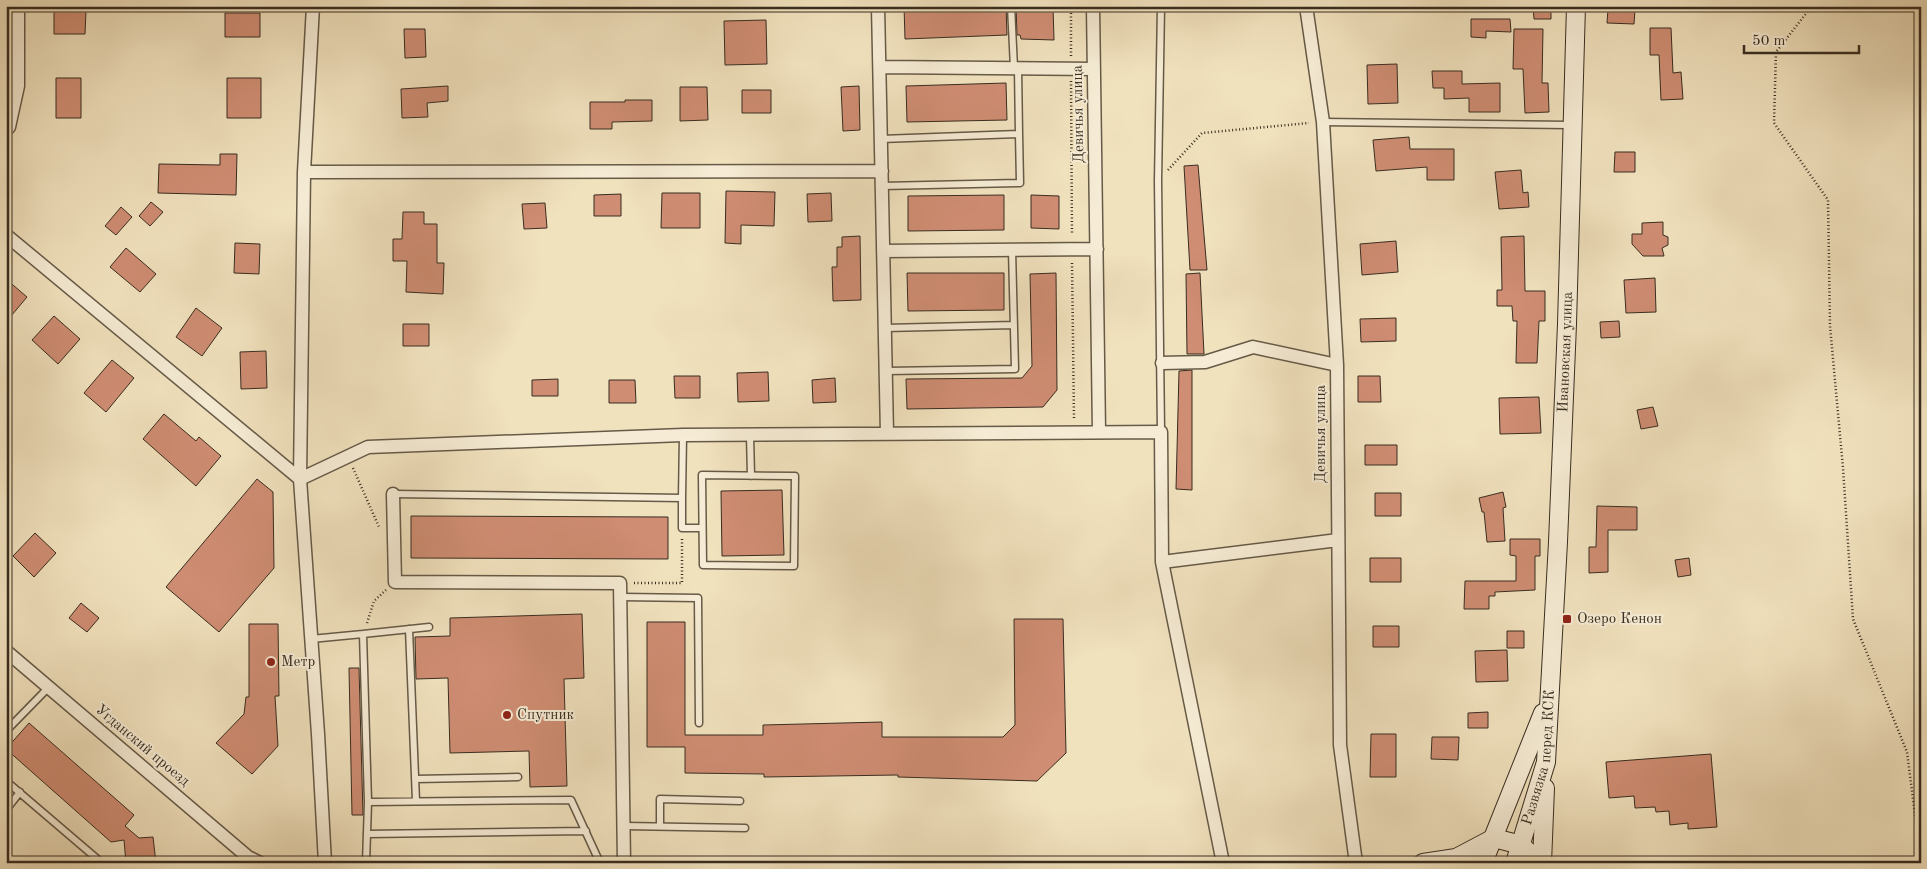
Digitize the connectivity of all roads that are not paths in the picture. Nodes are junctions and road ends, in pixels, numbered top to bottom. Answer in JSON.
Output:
{"nodes":[{"id":1,"x":18,"y":6,"type":"edge"},
{"id":2,"x":313,"y":6,"type":"edge"},
{"id":3,"x":878,"y":6,"type":"edge"},
{"id":4,"x":1011,"y":6,"type":"edge"},
{"id":5,"x":1093,"y":6,"type":"edge"},
{"id":6,"x":1161,"y":6,"type":"edge"},
{"id":7,"x":1306,"y":6,"type":"edge"},
{"id":8,"x":1576,"y":6,"type":"edge"},
{"id":9,"x":880,"y":67,"type":"junction"},
{"id":10,"x":1016,"y":68,"type":"junction"},
{"id":11,"x":1094,"y":69,"type":"junction"},
{"id":12,"x":1323,"y":122,"type":"junction"},
{"id":13,"x":1573,"y":125,"type":"junction"},
{"id":14,"x":6,"y":130,"type":"edge"},
{"id":15,"x":1020,"y":134,"type":"junction"},
{"id":16,"x":881,"y":140,"type":"junction"},
{"id":17,"x":882,"y":171,"type":"junction"},
{"id":18,"x":304,"y":172,"type":"junction"},
{"id":19,"x":882,"y":186,"type":"junction"},
{"id":20,"x":6,"y":235,"type":"edge"},
{"id":21,"x":1097,"y":249,"type":"junction"},
{"id":22,"x":1012,"y":250,"type":"junction"},
{"id":23,"x":883,"y":251,"type":"junction"},
{"id":24,"x":1014,"y":325,"type":"junction"},
{"id":25,"x":885,"y":328,"type":"junction"},
{"id":26,"x":1162,"y":363,"type":"junction"},
{"id":27,"x":1337,"y":365,"type":"junction"},
{"id":28,"x":886,"y":371,"type":"junction"},
{"id":29,"x":1099,"y":432,"type":"junction"},
{"id":30,"x":1161,"y":432,"type":"junction"},
{"id":31,"x":887,"y":434,"type":"junction"},
{"id":32,"x":683,"y":435,"type":"junction"},
{"id":33,"x":750,"y":435,"type":"junction"},
{"id":34,"x":751,"y":476,"type":"junction"},
{"id":35,"x":300,"y":479,"type":"junction"},
{"id":36,"x":393,"y":494,"type":"joint"},
{"id":37,"x":682,"y":498,"type":"junction"},
{"id":38,"x":702,"y":528,"type":"junction"},
{"id":39,"x":1338,"y":540,"type":"junction"},
{"id":40,"x":1162,"y":562,"type":"junction"},
{"id":41,"x":621,"y":597,"type":"junction"},
{"id":42,"x":429,"y":627,"type":"dead end"},
{"id":43,"x":409,"y":629,"type":"junction"},
{"id":44,"x":363,"y":634,"type":"junction"},
{"id":45,"x":311,"y":639,"type":"junction"},
{"id":46,"x":6,"y":652,"type":"edge"},
{"id":47,"x":48,"y":688,"type":"junction"},
{"id":48,"x":1549,"y":698,"type":"junction"},
{"id":49,"x":699,"y":723,"type":"dead end"},
{"id":50,"x":6,"y":731,"type":"edge"},
{"id":51,"x":1546,"y":762,"type":"junction"},
{"id":52,"x":518,"y":777,"type":"dead end"},
{"id":53,"x":415,"y":779,"type":"junction"},
{"id":54,"x":6,"y":781,"type":"edge"},
{"id":55,"x":20,"y":792,"type":"junction"},
{"id":56,"x":740,"y":800,"type":"dead end"},
{"id":57,"x":416,"y":801,"type":"junction"},
{"id":58,"x":368,"y":802,"type":"junction"},
{"id":59,"x":6,"y":810,"type":"edge"},
{"id":60,"x":624,"y":826,"type":"junction"},
{"id":61,"x":660,"y":826,"type":"junction"},
{"id":62,"x":745,"y":828,"type":"dead end"},
{"id":63,"x":586,"y":831,"type":"junction"},
{"id":64,"x":368,"y":834,"type":"junction"},
{"id":65,"x":1494,"y":838,"type":"junction"},
{"id":66,"x":1521,"y":845,"type":"junction"},
{"id":67,"x":102,"y":863,"type":"edge"},
{"id":68,"x":260,"y":863,"type":"edge"},
{"id":69,"x":325,"y":863,"type":"edge"},
{"id":70,"x":366,"y":863,"type":"edge"},
{"id":71,"x":600,"y":863,"type":"edge"},
{"id":72,"x":624,"y":863,"type":"edge"},
{"id":73,"x":1224,"y":863,"type":"edge"},
{"id":74,"x":1356,"y":863,"type":"edge"},
{"id":75,"x":1423,"y":863,"type":"edge"},
{"id":76,"x":1483,"y":863,"type":"edge"},
{"id":77,"x":1515,"y":863,"type":"edge"},
{"id":78,"x":1541,"y":863,"type":"edge"}],
"edges":[{"from":1,"to":14,"type":"street"},
{"from":2,"to":18,"type":"street"},
{"from":3,"to":9,"type":"street"},
{"from":4,"to":10,"type":"lane"},
{"from":5,"to":11,"type":"street","name":"Девичья улица"},
{"from":6,"to":26,"type":"lane"},
{"from":7,"to":12,"type":"street","name":"Девичья улица"},
{"from":8,"to":13,"type":"main road","name":"Ивановская улица"},
{"from":9,"to":10,"type":"street"},
{"from":9,"to":16,"type":"street"},
{"from":10,"to":11,"type":"street"},
{"from":10,"to":15,"type":"lane"},
{"from":11,"to":21,"type":"street","name":"Девичья улица"},
{"from":12,"to":13,"type":"lane"},
{"from":12,"to":27,"type":"street","name":"Девичья улица"},
{"from":13,"to":48,"type":"main road","name":"Ивановская улица"},
{"from":15,"to":16,"type":"lane"},
{"from":15,"to":19,"type":"lane"},
{"from":16,"to":17,"type":"street"},
{"from":17,"to":18,"type":"street"},
{"from":17,"to":19,"type":"street"},
{"from":18,"to":35,"type":"street"},
{"from":19,"to":23,"type":"street"},
{"from":20,"to":35,"type":"street"},
{"from":21,"to":22,"type":"street"},
{"from":21,"to":29,"type":"street","name":"Девичья улица"},
{"from":22,"to":23,"type":"street"},
{"from":22,"to":24,"type":"lane"},
{"from":23,"to":25,"type":"street"},
{"from":24,"to":25,"type":"lane"},
{"from":24,"to":28,"type":"lane"},
{"from":25,"to":28,"type":"street"},
{"from":26,"to":27,"type":"street"},
{"from":26,"to":30,"type":"lane"},
{"from":27,"to":39,"type":"street","name":"Девичья улица"},
{"from":28,"to":31,"type":"street"},
{"from":29,"to":30,"type":"street"},
{"from":29,"to":31,"type":"street"},
{"from":30,"to":40,"type":"street"},
{"from":31,"to":33,"type":"street"},
{"from":32,"to":33,"type":"street"},
{"from":32,"to":35,"type":"street"},
{"from":32,"to":37,"type":"lane"},
{"from":33,"to":34,"type":"lane"},
{"from":34,"to":38,"type":"lane"},
{"from":34,"to":38,"type":"lane"},
{"from":35,"to":45,"type":"street"},
{"from":36,"to":37,"type":"lane"},
{"from":36,"to":41,"type":"street"},
{"from":37,"to":38,"type":"lane"},
{"from":39,"to":40,"type":"street"},
{"from":39,"to":74,"type":"street","name":"Девичья улица"},
{"from":40,"to":73,"type":"street"},
{"from":41,"to":49,"type":"lane"},
{"from":41,"to":60,"type":"street"},
{"from":42,"to":43,"type":"lane"},
{"from":43,"to":44,"type":"lane"},
{"from":43,"to":53,"type":"lane"},
{"from":44,"to":45,"type":"lane"},
{"from":44,"to":58,"type":"lane"},
{"from":45,"to":69,"type":"street"},
{"from":46,"to":47,"type":"street","name":"Угданский проезд"},
{"from":47,"to":50,"type":"lane"},
{"from":47,"to":68,"type":"street","name":"Угданский проезд"},
{"from":48,"to":51,"type":"main road","name":"Развязка перед КСК"},
{"from":48,"to":65,"type":"main road","name":"Развязка перед КСК"},
{"from":51,"to":66,"type":"main road","name":"Развязка перед КСК"},
{"from":51,"to":78,"type":"main road"},
{"from":52,"to":53,"type":"lane"},
{"from":53,"to":57,"type":"lane"},
{"from":54,"to":55,"type":"lane"},
{"from":55,"to":59,"type":"lane"},
{"from":55,"to":67,"type":"lane"},
{"from":56,"to":61,"type":"lane"},
{"from":57,"to":58,"type":"lane"},
{"from":57,"to":63,"type":"lane"},
{"from":58,"to":64,"type":"lane"},
{"from":60,"to":61,"type":"lane"},
{"from":60,"to":72,"type":"street"},
{"from":61,"to":62,"type":"lane"},
{"from":63,"to":64,"type":"lane"},
{"from":63,"to":71,"type":"lane"},
{"from":64,"to":70,"type":"lane"},
{"from":65,"to":66,"type":"main road","name":"Развязка перед КСК"},
{"from":65,"to":75,"type":"main road","name":"Развязка перед КСК"},
{"from":65,"to":76,"type":"main road","name":"Развязка перед КСК"},
{"from":66,"to":77,"type":"main road","name":"Развязка перед КСК"},
{"from":66,"to":78,"type":"main road","name":"Развязка перед КСК"}]}
